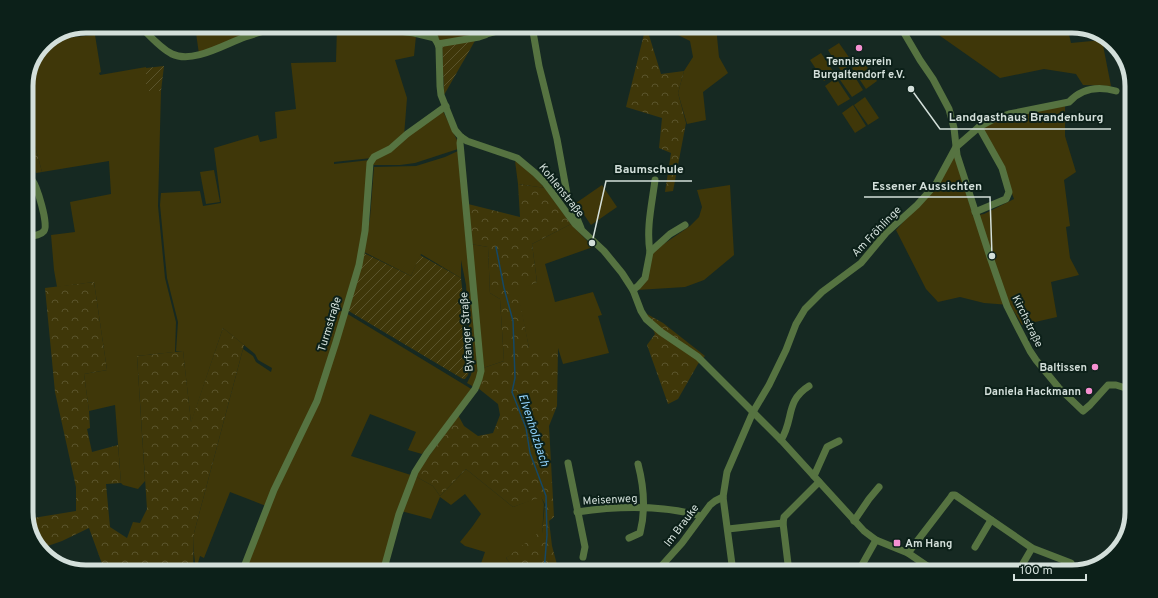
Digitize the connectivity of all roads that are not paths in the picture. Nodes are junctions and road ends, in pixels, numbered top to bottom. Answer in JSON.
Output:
{"nodes":[{"id":1,"x":147,"y":33,"type":"edge"},
{"id":2,"x":259,"y":33,"type":"edge"},
{"id":3,"x":414,"y":33,"type":"edge"},
{"id":4,"x":432,"y":33,"type":"edge"},
{"id":5,"x":492,"y":33,"type":"edge"},
{"id":6,"x":533,"y":33,"type":"edge"},
{"id":7,"x":904,"y":33,"type":"edge"},
{"id":8,"x":485,"y":35,"type":"joint"},
{"id":9,"x":437,"y":41,"type":"junction"},
{"id":10,"x":1116,"y":91,"type":"dead end"},
{"id":11,"x":446,"y":106,"type":"junction"},
{"id":12,"x":979,"y":127,"type":"junction"},
{"id":13,"x":461,"y":137,"type":"junction"},
{"id":14,"x":956,"y":147,"type":"junction"},
{"id":15,"x":655,"y":180,"type":"dead end"},
{"id":16,"x":33,"y":182,"type":"edge"},
{"id":17,"x":975,"y":212,"type":"junction"},
{"id":18,"x":685,"y":225,"type":"dead end"},
{"id":19,"x":582,"y":230,"type":"junction"},
{"id":20,"x":33,"y":235,"type":"edge"},
{"id":21,"x":650,"y":252,"type":"junction"},
{"id":22,"x":633,"y":290,"type":"junction"},
{"id":23,"x":808,"y":386,"type":"dead end"},
{"id":24,"x":1125,"y":388,"type":"edge"},
{"id":25,"x":753,"y":412,"type":"junction"},
{"id":26,"x":781,"y":440,"type":"junction"},
{"id":27,"x":839,"y":441,"type":"dead end"},
{"id":28,"x":568,"y":463,"type":"dead end"},
{"id":29,"x":638,"y":464,"type":"dead end"},
{"id":30,"x":817,"y":479,"type":"junction"},
{"id":31,"x":879,"y":488,"type":"dead end"},
{"id":32,"x":723,"y":496,"type":"junction"},
{"id":33,"x":644,"y":508,"type":"junction"},
{"id":34,"x":578,"y":512,"type":"junction"},
{"id":35,"x":701,"y":516,"type":"junction"},
{"id":36,"x":784,"y":520,"type":"junction"},
{"id":37,"x":990,"y":520,"type":"junction"},
{"id":38,"x":854,"y":521,"type":"junction"},
{"id":39,"x":728,"y":529,"type":"junction"},
{"id":40,"x":629,"y":538,"type":"dead end"},
{"id":41,"x":876,"y":540,"type":"junction"},
{"id":42,"x":975,"y":547,"type":"dead end"},
{"id":43,"x":1032,"y":548,"type":"junction"},
{"id":44,"x":908,"y":553,"type":"junction"},
{"id":45,"x":584,"y":557,"type":"dead end"},
{"id":46,"x":1071,"y":563,"type":"dead end"},
{"id":47,"x":245,"y":565,"type":"edge"},
{"id":48,"x":385,"y":565,"type":"edge"},
{"id":49,"x":664,"y":565,"type":"edge"},
{"id":50,"x":732,"y":565,"type":"edge"},
{"id":51,"x":787,"y":565,"type":"edge"},
{"id":52,"x":862,"y":565,"type":"edge"},
{"id":53,"x":926,"y":565,"type":"edge"},
{"id":54,"x":1022,"y":565,"type":"edge"}],
"edges":[{"from":1,"to":2,"type":"street"},
{"from":3,"to":9,"type":"street"},
{"from":4,"to":9,"type":"street"},
{"from":5,"to":8,"type":"street"},
{"from":6,"to":19,"type":"street","name":"Kohlenstraße"},
{"from":7,"to":14,"type":"street","name":"Kirchstraße"},
{"from":8,"to":9,"type":"street"},
{"from":9,"to":11,"type":"street"},
{"from":10,"to":12,"type":"street","name":"Am Fröhlinge"},
{"from":11,"to":13,"type":"street"},
{"from":11,"to":47,"type":"street","name":"Turmstraße"},
{"from":12,"to":14,"type":"street","name":"Am Fröhlinge"},
{"from":12,"to":17,"type":"street"},
{"from":13,"to":19,"type":"street","name":"Kohlenstraße"},
{"from":13,"to":48,"type":"street","name":"Byfanger Straße"},
{"from":14,"to":17,"type":"street","name":"Kirchstraße"},
{"from":14,"to":25,"type":"street","name":"Am Fröhlinge"},
{"from":15,"to":21,"type":"street"},
{"from":16,"to":20,"type":"street"},
{"from":17,"to":24,"type":"street","name":"Kirchstraße"},
{"from":18,"to":21,"type":"street"},
{"from":19,"to":22,"type":"street","name":"Kohlenstraße"},
{"from":21,"to":22,"type":"street"},
{"from":22,"to":25,"type":"street","name":"Kohlenstraße"},
{"from":23,"to":26,"type":"street"},
{"from":25,"to":26,"type":"street","name":"Kohlenstraße"},
{"from":25,"to":32,"type":"street","name":"Am Fröhlinge"},
{"from":26,"to":30,"type":"street","name":"Kohlenstraße"},
{"from":27,"to":30,"type":"street"},
{"from":28,"to":34,"type":"street","name":"Meisenweg"},
{"from":29,"to":33,"type":"street","name":"Meisenweg"},
{"from":30,"to":36,"type":"street"},
{"from":30,"to":38,"type":"street","name":"Kohlenstraße"},
{"from":31,"to":38,"type":"street"},
{"from":32,"to":35,"type":"street","name":"Im Brauke"},
{"from":32,"to":39,"type":"street"},
{"from":33,"to":34,"type":"street","name":"Meisenweg"},
{"from":33,"to":35,"type":"street","name":"Meisenweg"},
{"from":33,"to":40,"type":"street","name":"Meisenweg"},
{"from":34,"to":45,"type":"street","name":"Meisenweg"},
{"from":35,"to":49,"type":"street","name":"Im Brauke"},
{"from":36,"to":39,"type":"street"},
{"from":36,"to":51,"type":"street"},
{"from":37,"to":42,"type":"street"},
{"from":37,"to":43,"type":"street"},
{"from":37,"to":44,"type":"street"},
{"from":38,"to":41,"type":"street","name":"Kohlenstraße"},
{"from":39,"to":50,"type":"street"},
{"from":41,"to":44,"type":"street","name":"Kohlenstraße"},
{"from":41,"to":52,"type":"street"},
{"from":43,"to":46,"type":"street"},
{"from":43,"to":54,"type":"street"},
{"from":44,"to":53,"type":"street","name":"Kohlenstraße"}]}
